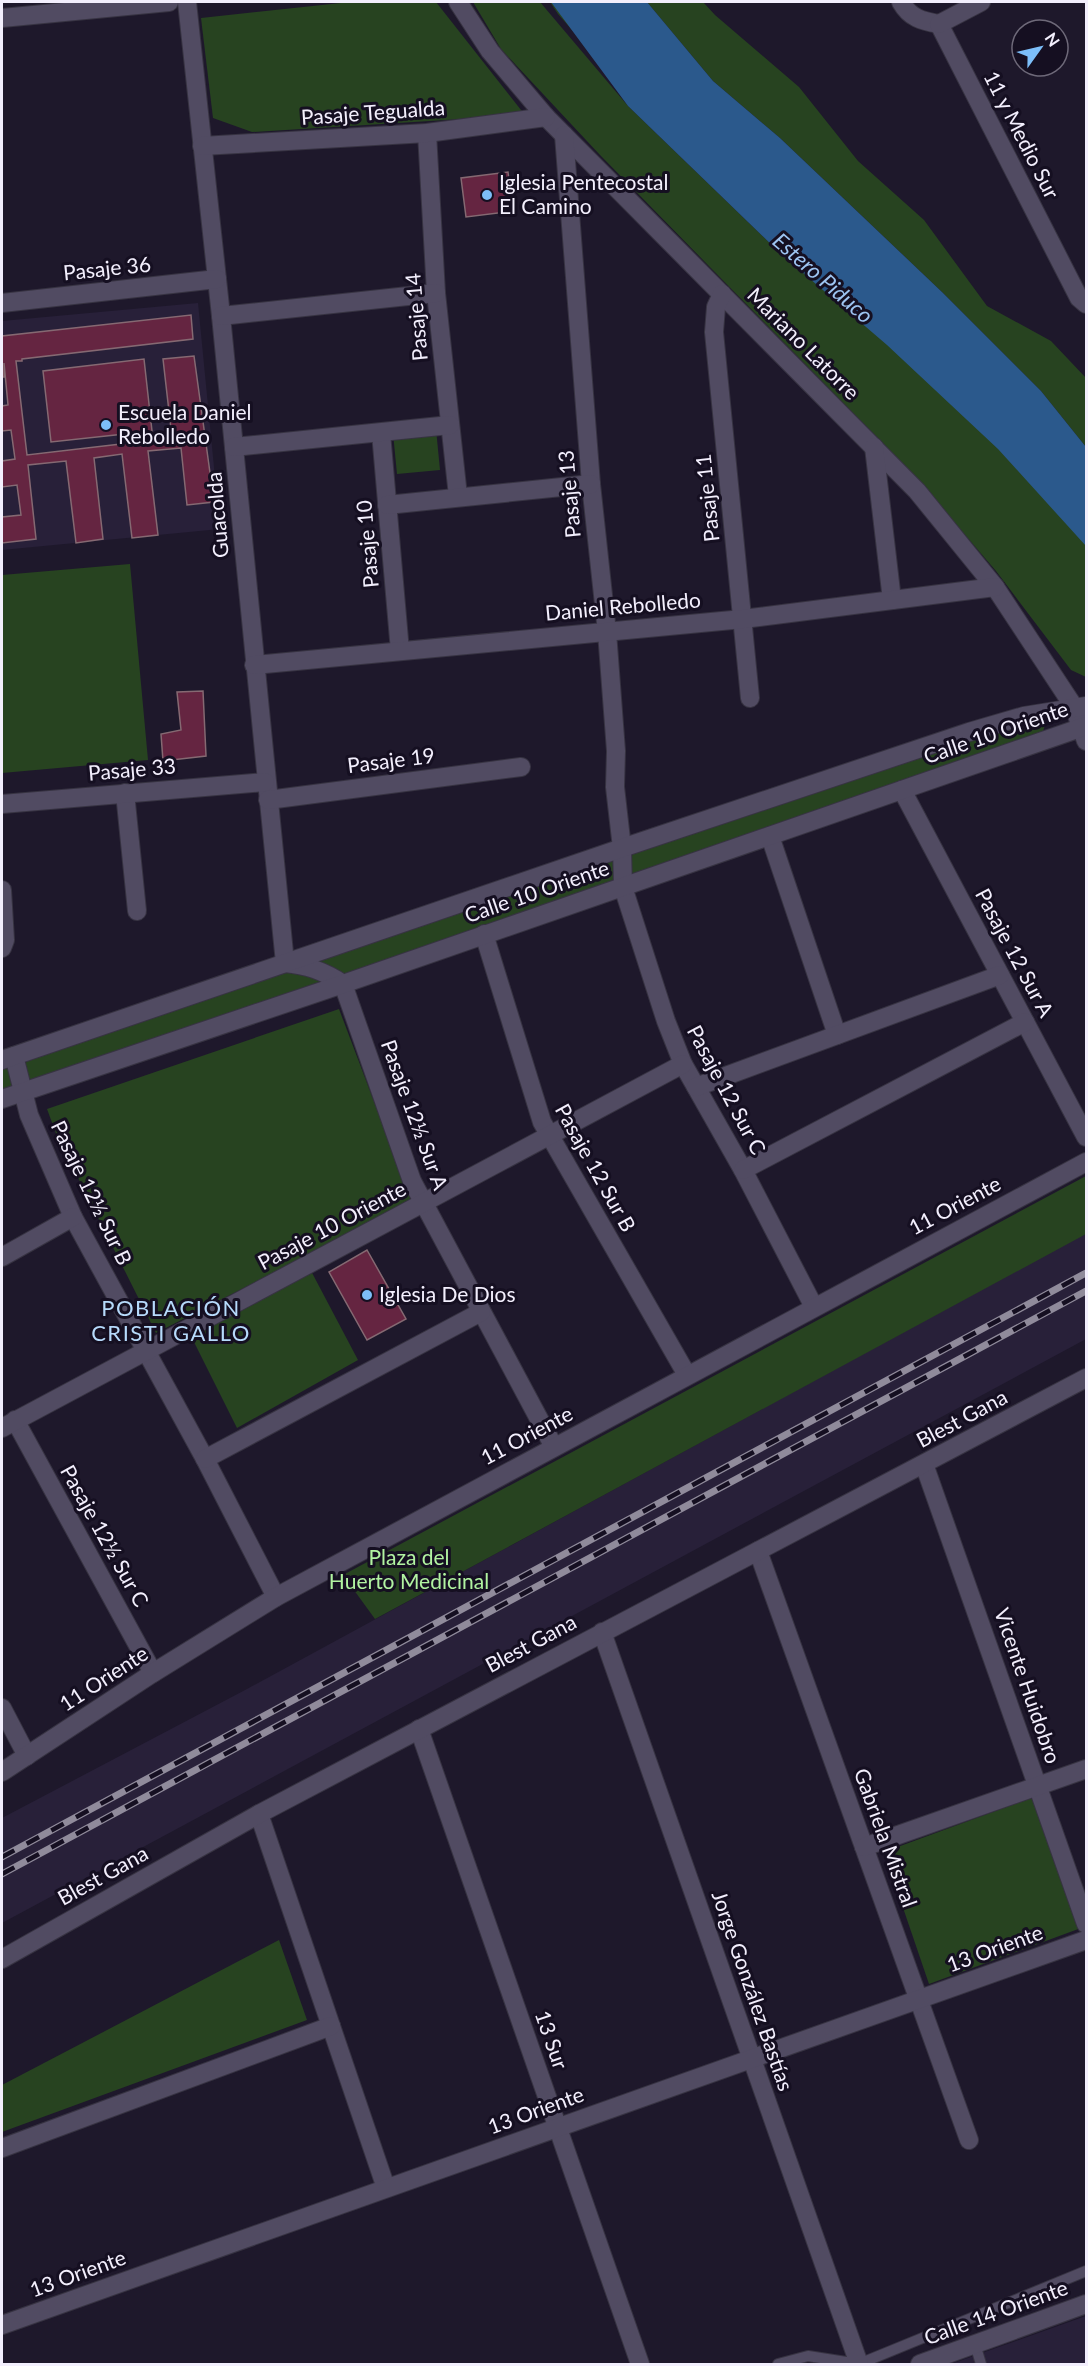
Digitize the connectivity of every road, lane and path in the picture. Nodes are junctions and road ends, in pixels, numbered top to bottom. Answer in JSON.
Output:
{"nodes":[{"id":1,"x":150,"y":2,"type":"edge"},
{"id":2,"x":169,"y":2,"type":"edge"},
{"id":3,"x":187,"y":2,"type":"edge"},
{"id":4,"x":458,"y":2,"type":"edge"},
{"id":5,"x":901,"y":2,"type":"edge"},
{"id":6,"x":981,"y":2,"type":"edge"},
{"id":7,"x":2,"y":18,"type":"edge"},
{"id":8,"x":939,"y":24,"type":"junction"},
{"id":9,"x":546,"y":117,"type":"junction"},
{"id":10,"x":427,"y":133,"type":"junction"},
{"id":11,"x":564,"y":135,"type":"junction"},
{"id":12,"x":202,"y":146,"type":"junction"},
{"id":13,"x":217,"y":279,"type":"junction"},
{"id":14,"x":436,"y":293,"type":"junction"},
{"id":15,"x":722,"y":294,"type":"junction"},
{"id":16,"x":2,"y":303,"type":"edge"},
{"id":17,"x":1086,"y":304,"type":"edge"},
{"id":18,"x":221,"y":316,"type":"junction"},
{"id":19,"x":450,"y":425,"type":"junction"},
{"id":20,"x":381,"y":434,"type":"junction"},
{"id":21,"x":234,"y":447,"type":"junction"},
{"id":22,"x":874,"y":447,"type":"junction"},
{"id":23,"x":591,"y":484,"type":"junction"},
{"id":24,"x":458,"y":496,"type":"junction"},
{"id":25,"x":387,"y":505,"type":"junction"},
{"id":26,"x":995,"y":587,"type":"junction"},
{"id":27,"x":892,"y":600,"type":"junction"},
{"id":28,"x":743,"y":619,"type":"junction"},
{"id":29,"x":607,"y":632,"type":"junction"},
{"id":30,"x":400,"y":651,"type":"junction"},
{"id":31,"x":254,"y":665,"type":"junction"},
{"id":32,"x":750,"y":698,"type":"dead end"},
{"id":33,"x":1080,"y":707,"type":"edge"},
{"id":34,"x":1085,"y":731,"type":"edge"},
{"id":35,"x":521,"y":767,"type":"dead end"},
{"id":36,"x":266,"y":782,"type":"junction"},
{"id":37,"x":902,"y":790,"type":"junction"},
{"id":38,"x":125,"y":793,"type":"junction"},
{"id":39,"x":268,"y":800,"type":"junction"},
{"id":40,"x":2,"y":804,"type":"edge"},
{"id":41,"x":770,"y":836,"type":"junction"},
{"id":42,"x":622,"y":848,"type":"junction"},
{"id":43,"x":623,"y":887,"type":"junction"},
{"id":44,"x":2,"y":890,"type":"edge"},
{"id":45,"x":137,"y":911,"type":"dead end"},
{"id":46,"x":484,"y":934,"type":"junction"},
{"id":47,"x":2,"y":948,"type":"edge"},
{"id":48,"x":285,"y":963,"type":"junction"},
{"id":49,"x":1000,"y":975,"type":"junction"},
{"id":50,"x":343,"y":984,"type":"junction"},
{"id":51,"x":1025,"y":1022,"type":"junction"},
{"id":52,"x":837,"y":1035,"type":"junction"},
{"id":53,"x":8,"y":1058,"type":"edge"},
{"id":54,"x":683,"y":1064,"type":"junction"},
{"id":55,"x":696,"y":1087,"type":"junction"},
{"id":56,"x":24,"y":1091,"type":"junction"},
{"id":57,"x":2,"y":1099,"type":"edge"},
{"id":58,"x":550,"y":1136,"type":"junction"},
{"id":59,"x":1086,"y":1137,"type":"edge"},
{"id":60,"x":1086,"y":1162,"type":"edge"},
{"id":61,"x":743,"y":1170,"type":"junction"},
{"id":62,"x":422,"y":1204,"type":"junction"},
{"id":63,"x":73,"y":1217,"type":"junction"},
{"id":64,"x":2,"y":1257,"type":"edge"},
{"id":65,"x":814,"y":1307,"type":"junction"},
{"id":66,"x":481,"y":1312,"type":"junction"},
{"id":67,"x":145,"y":1349,"type":"junction"},
{"id":68,"x":687,"y":1375,"type":"junction"},
{"id":69,"x":1086,"y":1378,"type":"edge"},
{"id":70,"x":8,"y":1424,"type":"edge"},
{"id":71,"x":554,"y":1447,"type":"junction"},
{"id":72,"x":205,"y":1459,"type":"junction"},
{"id":73,"x":924,"y":1464,"type":"junction"},
{"id":74,"x":758,"y":1551,"type":"junction"},
{"id":75,"x":276,"y":1597,"type":"junction"},
{"id":76,"x":602,"y":1632,"type":"junction"},
{"id":77,"x":153,"y":1673,"type":"junction"},
{"id":78,"x":2,"y":1708,"type":"edge"},
{"id":79,"x":419,"y":1730,"type":"junction"},
{"id":80,"x":27,"y":1756,"type":"junction"},
{"id":81,"x":1086,"y":1769,"type":"edge"},
{"id":82,"x":2,"y":1772,"type":"edge"},
{"id":83,"x":1038,"y":1786,"type":"junction"},
{"id":84,"x":259,"y":1814,"type":"junction"},
{"id":85,"x":864,"y":1847,"type":"junction"},
{"id":86,"x":1086,"y":1924,"type":"edge"},
{"id":87,"x":1086,"y":1940,"type":"edge"},
{"id":88,"x":2,"y":1959,"type":"edge"},
{"id":89,"x":919,"y":2000,"type":"junction"},
{"id":90,"x":331,"y":2026,"type":"junction"},
{"id":91,"x":752,"y":2059,"type":"junction"},
{"id":92,"x":558,"y":2127,"type":"junction"},
{"id":93,"x":969,"y":2140,"type":"dead end"},
{"id":94,"x":2,"y":2148,"type":"edge"},
{"id":95,"x":386,"y":2188,"type":"junction"},
{"id":96,"x":1086,"y":2271,"type":"edge"},
{"id":97,"x":1086,"y":2304,"type":"edge"},
{"id":98,"x":2,"y":2325,"type":"edge"},
{"id":99,"x":975,"y":2344,"type":"junction"},
{"id":100,"x":640,"y":2364,"type":"edge"},
{"id":101,"x":778,"y":2364,"type":"edge"},
{"id":102,"x":859,"y":2364,"type":"edge"},
{"id":103,"x":926,"y":2364,"type":"edge"},
{"id":104,"x":981,"y":2364,"type":"edge"}],
"edges":[{"from":1,"to":2,"type":"street"},
{"from":1,"to":7,"type":"street"},
{"from":3,"to":12,"type":"street","name":"Guacolda"},
{"from":4,"to":9,"type":"street","name":"Mariano Latorre"},
{"from":5,"to":8,"type":"street"},
{"from":6,"to":8,"type":"street"},
{"from":8,"to":17,"type":"street","name":"11 y Medio Sur"},
{"from":9,"to":10,"type":"street","name":"Pasaje Tegualda"},
{"from":9,"to":11,"type":"street","name":"Mariano Latorre"},
{"from":10,"to":12,"type":"street","name":"Pasaje Tegualda"},
{"from":10,"to":14,"type":"street","name":"Pasaje 14"},
{"from":11,"to":15,"type":"street","name":"Mariano Latorre"},
{"from":11,"to":23,"type":"street","name":"Pasaje 13"},
{"from":12,"to":13,"type":"street","name":"Guacolda"},
{"from":13,"to":16,"type":"street","name":"Pasaje 36"},
{"from":13,"to":18,"type":"street","name":"Guacolda"},
{"from":14,"to":18,"type":"street"},
{"from":14,"to":19,"type":"street","name":"Pasaje 14"},
{"from":15,"to":22,"type":"street","name":"Mariano Latorre"},
{"from":15,"to":28,"type":"street","name":"Pasaje 11"},
{"from":18,"to":21,"type":"street","name":"Guacolda"},
{"from":19,"to":20,"type":"street"},
{"from":19,"to":24,"type":"street","name":"Pasaje 14"},
{"from":20,"to":21,"type":"street"},
{"from":20,"to":25,"type":"street","name":"Pasaje 10"},
{"from":21,"to":31,"type":"street","name":"Guacolda"},
{"from":22,"to":26,"type":"street","name":"Mariano Latorre"},
{"from":22,"to":27,"type":"street"},
{"from":23,"to":24,"type":"street"},
{"from":23,"to":29,"type":"street","name":"Pasaje 13"},
{"from":24,"to":25,"type":"street"},
{"from":25,"to":30,"type":"street","name":"Pasaje 10"},
{"from":26,"to":27,"type":"street","name":"Daniel Rebolledo"},
{"from":26,"to":33,"type":"street","name":"Mariano Latorre"},
{"from":27,"to":28,"type":"street","name":"Daniel Rebolledo"},
{"from":28,"to":29,"type":"street","name":"Daniel Rebolledo"},
{"from":28,"to":32,"type":"street","name":"Pasaje 11"},
{"from":29,"to":30,"type":"street","name":"Daniel Rebolledo"},
{"from":29,"to":42,"type":"street","name":"Pasaje 13"},
{"from":30,"to":31,"type":"street","name":"Daniel Rebolledo"},
{"from":31,"to":36,"type":"street","name":"Guacolda"},
{"from":33,"to":34,"type":"street","name":"Mariano Latorre"},
{"from":33,"to":42,"type":"street","name":"Calle 10 Oriente"},
{"from":34,"to":37,"type":"street","name":"Calle 10 Oriente"},
{"from":35,"to":39,"type":"street","name":"Pasaje 19"},
{"from":36,"to":38,"type":"street","name":"Pasaje 33"},
{"from":36,"to":39,"type":"street","name":"Guacolda"},
{"from":37,"to":41,"type":"street","name":"Calle 10 Oriente"},
{"from":37,"to":49,"type":"street","name":"Pasaje 12 Sur A"},
{"from":38,"to":40,"type":"street","name":"Pasaje 33"},
{"from":38,"to":45,"type":"street"},
{"from":39,"to":48,"type":"street","name":"Guacolda"},
{"from":41,"to":43,"type":"street","name":"Calle 10 Oriente"},
{"from":41,"to":52,"type":"street"},
{"from":42,"to":43,"type":"street","name":"Pasaje 12 Sur C"},
{"from":42,"to":48,"type":"street","name":"Calle 10 Oriente"},
{"from":43,"to":46,"type":"street","name":"Calle 10 Oriente"},
{"from":43,"to":54,"type":"street","name":"Pasaje 12 Sur C"},
{"from":44,"to":47,"type":"street"},
{"from":46,"to":50,"type":"street","name":"Calle 10 Oriente"},
{"from":46,"to":58,"type":"street","name":"Pasaje 12 Sur B"},
{"from":48,"to":50,"type":"street"},
{"from":48,"to":53,"type":"street","name":"Calle 10 Oriente"},
{"from":49,"to":51,"type":"street","name":"Pasaje 12 Sur A"},
{"from":49,"to":52,"type":"street"},
{"from":50,"to":56,"type":"street","name":"Calle 10 Oriente"},
{"from":50,"to":62,"type":"street","name":"Pasaje 12½ Sur A"},
{"from":51,"to":59,"type":"street","name":"Pasaje 12 Sur A"},
{"from":51,"to":61,"type":"street"},
{"from":52,"to":55,"type":"street"},
{"from":53,"to":56,"type":"street","name":"Pasaje 12½ Sur B"},
{"from":54,"to":55,"type":"street","name":"Pasaje 12 Sur C"},
{"from":54,"to":58,"type":"street","name":"Pasaje 10 Oriente"},
{"from":55,"to":61,"type":"street","name":"Pasaje 12 Sur C"},
{"from":56,"to":57,"type":"street","name":"Calle 10 Oriente"},
{"from":56,"to":63,"type":"street","name":"Pasaje 12½ Sur B"},
{"from":58,"to":62,"type":"street","name":"Pasaje 10 Oriente"},
{"from":58,"to":68,"type":"street","name":"Pasaje 12 Sur B"},
{"from":60,"to":65,"type":"street","name":"11 Oriente"},
{"from":61,"to":65,"type":"street","name":"Pasaje 12 Sur C"},
{"from":62,"to":66,"type":"street","name":"Pasaje 12½ Sur A"},
{"from":62,"to":67,"type":"street","name":"Pasaje 10 Oriente"},
{"from":63,"to":64,"type":"street"},
{"from":63,"to":67,"type":"street","name":"Pasaje 12½ Sur B"},
{"from":65,"to":68,"type":"street","name":"11 Oriente"},
{"from":66,"to":71,"type":"street","name":"Pasaje 12½ Sur A"},
{"from":66,"to":72,"type":"street"},
{"from":67,"to":70,"type":"street","name":"Pasaje 10 Oriente"},
{"from":67,"to":72,"type":"street","name":"Pasaje 12½ Sur B"},
{"from":68,"to":71,"type":"street","name":"11 Oriente"},
{"from":69,"to":73,"type":"street","name":"Blest Gana"},
{"from":70,"to":77,"type":"street","name":"Pasaje 12½ Sur C"},
{"from":71,"to":75,"type":"street","name":"11 Oriente"},
{"from":72,"to":75,"type":"street","name":"Pasaje 12½ Sur B"},
{"from":73,"to":74,"type":"street","name":"Blest Gana"},
{"from":73,"to":83,"type":"street","name":"Vicente Huidobro"},
{"from":74,"to":76,"type":"street","name":"Blest Gana"},
{"from":74,"to":85,"type":"street","name":"Gabriela Mistral"},
{"from":75,"to":77,"type":"street","name":"11 Oriente"},
{"from":76,"to":79,"type":"street","name":"Blest Gana"},
{"from":76,"to":91,"type":"street","name":"Jorge González Bastías"},
{"from":77,"to":80,"type":"street","name":"11 Oriente"},
{"from":78,"to":80,"type":"street"},
{"from":79,"to":84,"type":"street","name":"Blest Gana"},
{"from":79,"to":92,"type":"street","name":"13 Sur"},
{"from":80,"to":82,"type":"street","name":"11 Oriente"},
{"from":81,"to":83,"type":"street"},
{"from":83,"to":85,"type":"street"},
{"from":83,"to":86,"type":"street","name":"Vicente Huidobro"},
{"from":84,"to":88,"type":"street","name":"Blest Gana"},
{"from":84,"to":90,"type":"street"},
{"from":85,"to":89,"type":"street","name":"Gabriela Mistral"},
{"from":87,"to":89,"type":"street","name":"13 Oriente"},
{"from":89,"to":91,"type":"street","name":"13 Oriente"},
{"from":89,"to":93,"type":"street","name":"Gabriela Mistral"},
{"from":90,"to":94,"type":"street"},
{"from":90,"to":95,"type":"street"},
{"from":91,"to":92,"type":"street","name":"13 Oriente"},
{"from":91,"to":102,"type":"street","name":"Jorge González Bastías"},
{"from":92,"to":95,"type":"street","name":"13 Oriente"},
{"from":92,"to":100,"type":"street","name":"13 Sur"},
{"from":95,"to":98,"type":"street","name":"13 Oriente"},
{"from":96,"to":102,"type":"lane"},
{"from":97,"to":99,"type":"street","name":"Calle 14 Oriente"},
{"from":99,"to":103,"type":"street","name":"Calle 14 Oriente"},
{"from":99,"to":104,"type":"lane"},
{"from":101,"to":102,"type":"lane"}]}
